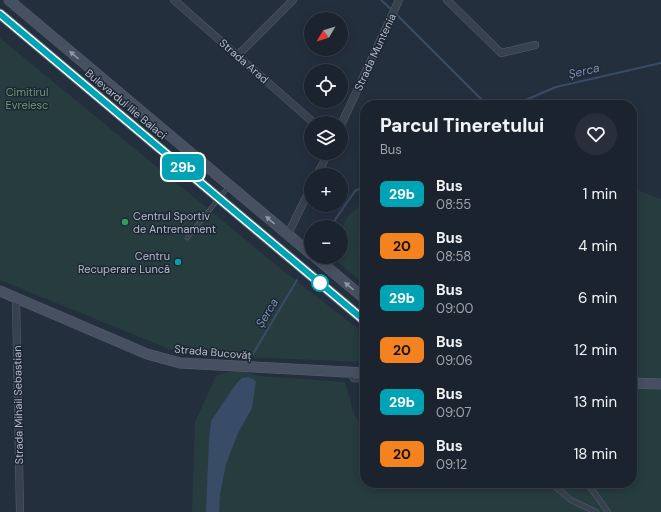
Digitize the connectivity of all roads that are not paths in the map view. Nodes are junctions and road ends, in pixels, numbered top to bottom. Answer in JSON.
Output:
{"nodes":[{"id":1,"x":9,"y":0,"type":"edge"},
{"id":2,"x":174,"y":0,"type":"edge"},
{"id":3,"x":293,"y":0,"type":"edge"},
{"id":4,"x":399,"y":0,"type":"edge"},
{"id":5,"x":447,"y":0,"type":"edge"},
{"id":6,"x":0,"y":14,"type":"edge"},
{"id":7,"x":535,"y":45,"type":"dead end"},
{"id":8,"x":238,"y":56,"type":"junction"},
{"id":9,"x":306,"y":116,"type":"edge"},
{"id":10,"x":345,"y":116,"type":"edge"},
{"id":11,"x":230,"y":185,"type":"junction"},
{"id":12,"x":220,"y":198,"type":"junction"},
{"id":13,"x":304,"y":201,"type":"edge"},
{"id":14,"x":288,"y":234,"type":"junction"},
{"id":15,"x":187,"y":238,"type":"dead end"},
{"id":16,"x":304,"y":248,"type":"edge"},
{"id":17,"x":323,"y":264,"type":"edge"},
{"id":18,"x":0,"y":292,"type":"edge"},
{"id":19,"x":360,"y":295,"type":"edge"},
{"id":20,"x":16,"y":298,"type":"junction"},
{"id":21,"x":360,"y":317,"type":"edge"},
{"id":22,"x":348,"y":372,"type":"junction"},
{"id":23,"x":360,"y":373,"type":"edge"},
{"id":24,"x":360,"y":380,"type":"edge"},
{"id":25,"x":637,"y":383,"type":"edge"},
{"id":26,"x":661,"y":384,"type":"edge"},
{"id":27,"x":557,"y":488,"type":"edge"},
{"id":28,"x":591,"y":488,"type":"edge"},
{"id":29,"x":20,"y":512,"type":"edge"},
{"id":30,"x":596,"y":512,"type":"edge"},
{"id":31,"x":608,"y":512,"type":"edge"}],
"edges":[{"from":11,"to":1,"type":"main road","name":"Bulevardul Ilie Balaci","one_way":true},
{"from":2,"to":8,"type":"street","name":"Strada Arad"},
{"from":3,"to":8,"type":"street"},
{"from":4,"to":10,"type":"street","name":"Strada Muntenia"},
{"from":5,"to":7,"type":"street"},
{"from":6,"to":12,"type":"main road","name":"Bulevardul Ilie Balaci"},
{"from":8,"to":9,"type":"street","name":"Strada Arad"},
{"from":11,"to":12,"type":"lane"},
{"from":14,"to":11,"type":"main road","name":"Bulevardul Ilie Balaci","one_way":true},
{"from":12,"to":15,"type":"lane"},
{"from":12,"to":21,"type":"main road","name":"Bulevardul Ilie Balaci"},
{"from":13,"to":14,"type":"street"},
{"from":14,"to":16,"type":"main road","name":"Bulevardul Ilie Balaci"},
{"from":19,"to":17,"type":"main road","one_way":true},
{"from":18,"to":20,"type":"main road","name":"Strada Bucovăț"},
{"from":20,"to":22,"type":"main road","name":"Strada Bucovăț"},
{"from":20,"to":29,"type":"street","name":"Strada Mihail Sebastian"},
{"from":22,"to":23,"type":"main road","name":"Strada Bucovăț"},
{"from":22,"to":24,"type":"lane"},
{"from":25,"to":26,"type":"main road"},
{"from":27,"to":30,"type":"street"},
{"from":28,"to":31,"type":"street"}]}
